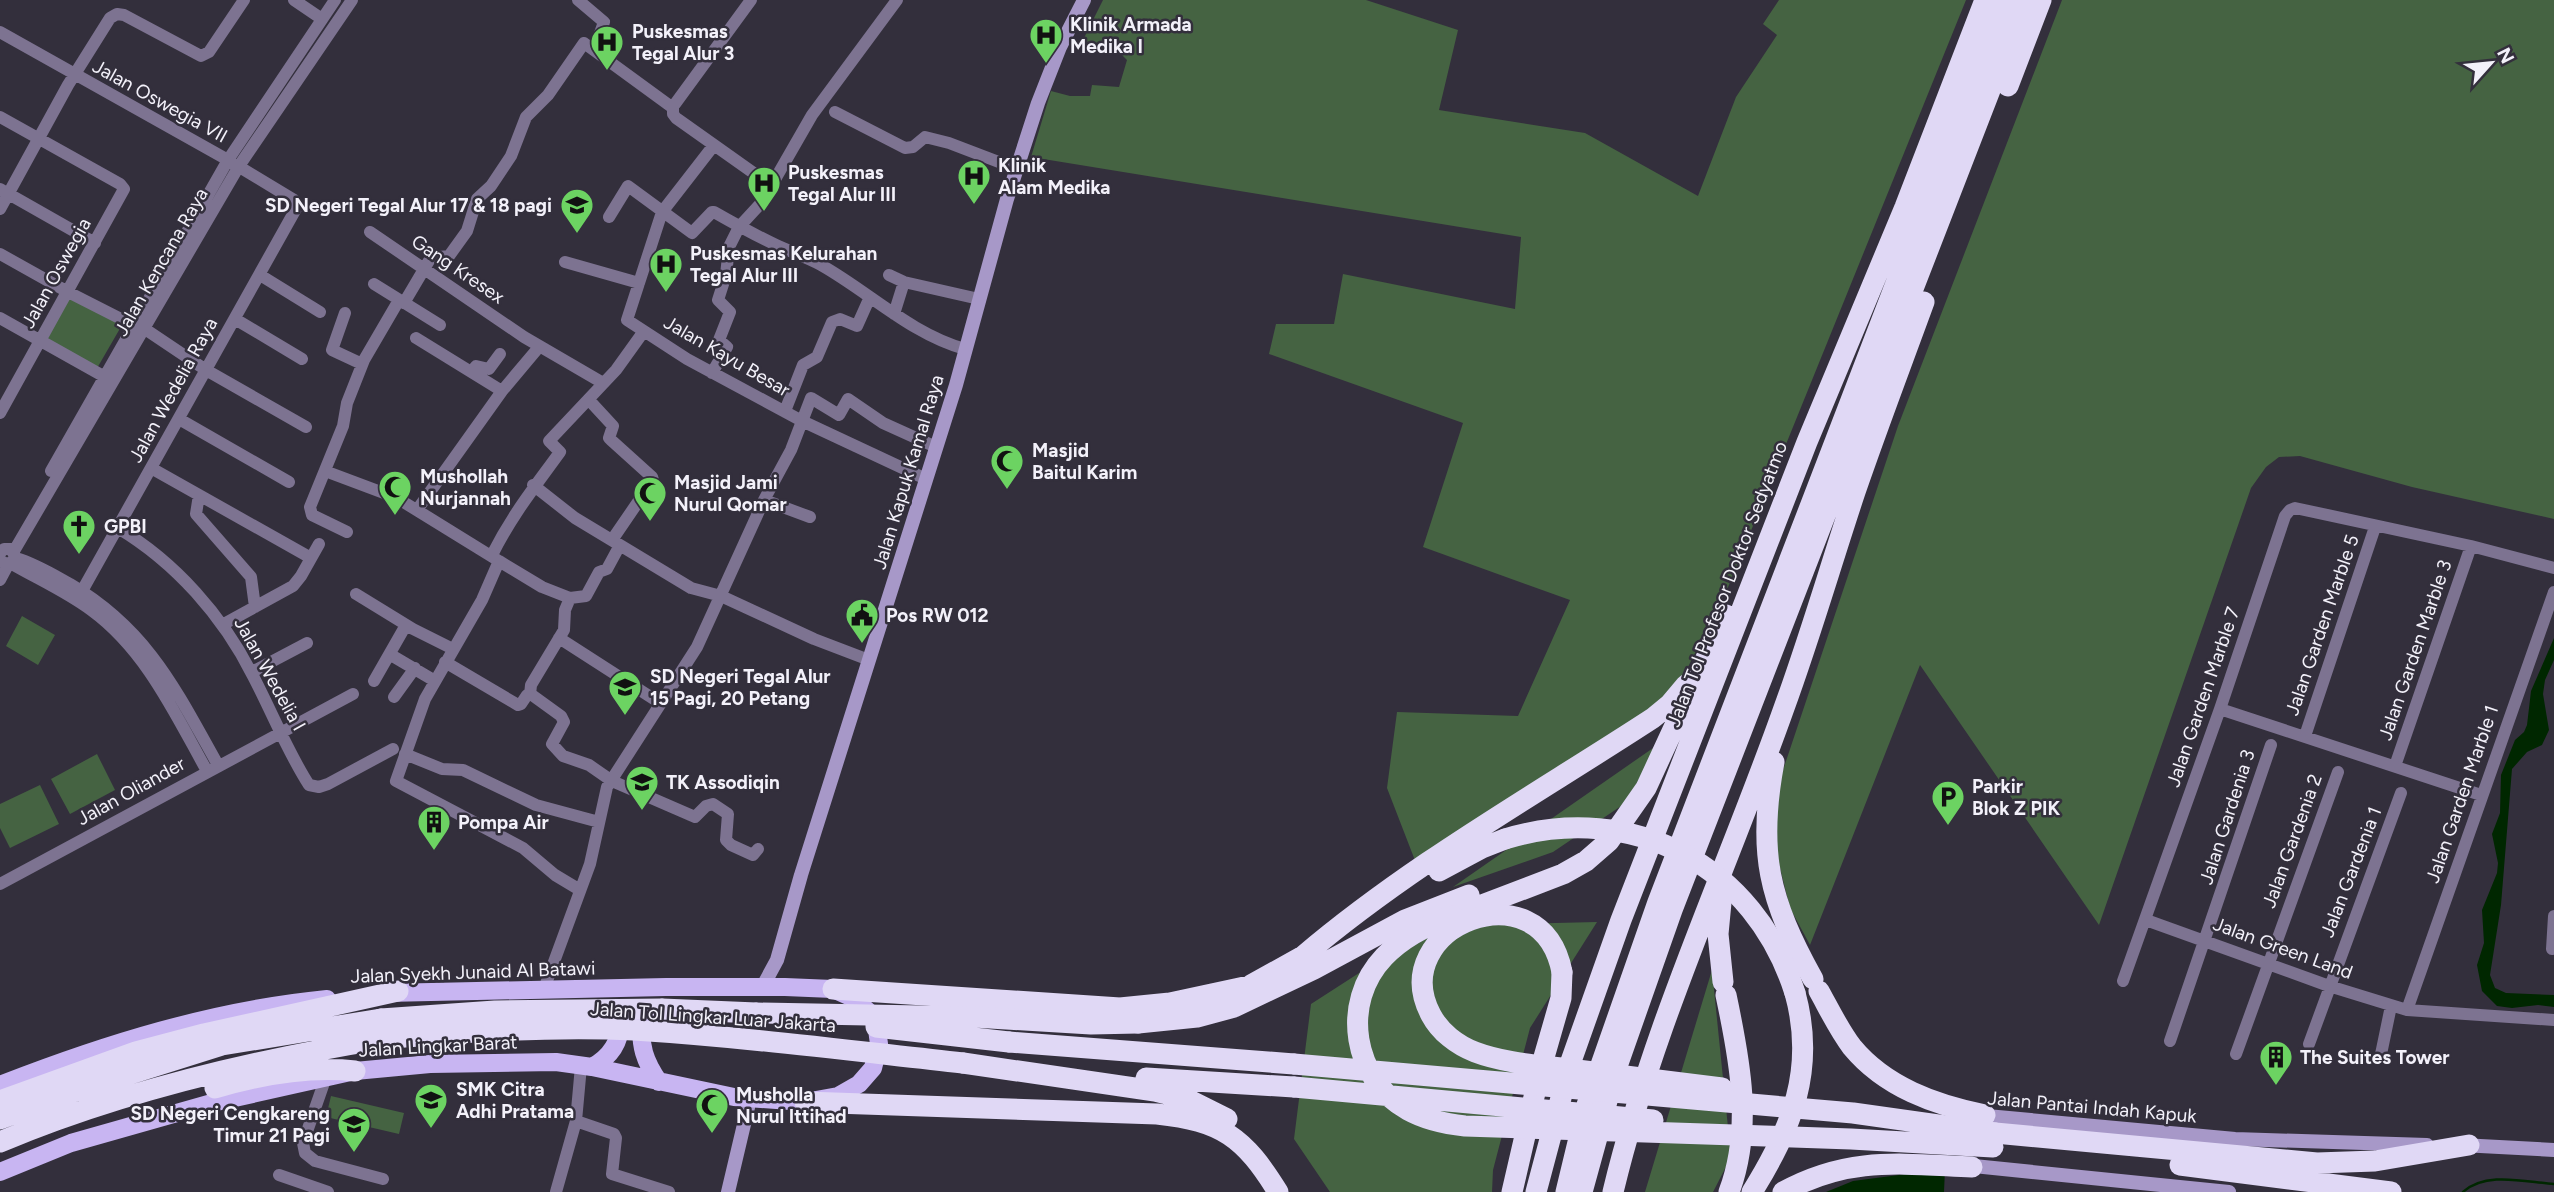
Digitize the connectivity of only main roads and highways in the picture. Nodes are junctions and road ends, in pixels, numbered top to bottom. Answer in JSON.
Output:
{"nodes":[{"id":1,"x":1084,"y":0,"type":"edge"},
{"id":2,"x":1985,"y":0,"type":"edge"},
{"id":3,"x":2005,"y":0,"type":"edge"},
{"id":4,"x":2025,"y":0,"type":"edge"},
{"id":5,"x":2041,"y":0,"type":"edge"},
{"id":6,"x":1807,"y":442,"type":"junction"},
{"id":7,"x":1703,"y":664,"type":"junction"},
{"id":8,"x":1784,"y":709,"type":"junction"},
{"id":9,"x":1620,"y":827,"type":"junction"},
{"id":10,"x":1726,"y":858,"type":"junction"},
{"id":11,"x":777,"y":960,"type":"junction"},
{"id":12,"x":1308,"y":963,"type":"junction"},
{"id":13,"x":763,"y":986,"type":"junction"},
{"id":14,"x":1249,"y":986,"type":"junction"},
{"id":15,"x":666,"y":987,"type":"junction"},
{"id":16,"x":785,"y":987,"type":"junction"},
{"id":17,"x":595,"y":989,"type":"junction"},
{"id":18,"x":833,"y":989,"type":"junction"},
{"id":19,"x":398,"y":991,"type":"junction"},
{"id":20,"x":756,"y":1013,"type":"junction"},
{"id":21,"x":1146,"y":1022,"type":"junction"},
{"id":22,"x":382,"y":1029,"type":"junction"},
{"id":23,"x":587,"y":1066,"type":"junction"},
{"id":24,"x":1008,"y":1068,"type":"junction"},
{"id":25,"x":355,"y":1070,"type":"junction"},
{"id":26,"x":659,"y":1082,"type":"junction"},
{"id":27,"x":0,"y":1085,"type":"edge"},
{"id":28,"x":750,"y":1099,"type":"junction"},
{"id":29,"x":0,"y":1101,"type":"edge"},
{"id":30,"x":805,"y":1102,"type":"junction"},
{"id":31,"x":1853,"y":1113,"type":"junction"},
{"id":32,"x":0,"y":1119,"type":"edge"},
{"id":33,"x":1991,"y":1132,"type":"junction"},
{"id":34,"x":1851,"y":1139,"type":"junction"},
{"id":35,"x":1254,"y":1140,"type":"junction"},
{"id":36,"x":0,"y":1142,"type":"edge"},
{"id":37,"x":2469,"y":1145,"type":"joint"},
{"id":38,"x":2554,"y":1150,"type":"edge"},
{"id":39,"x":0,"y":1157,"type":"edge"},
{"id":40,"x":1972,"y":1167,"type":"junction"},
{"id":41,"x":0,"y":1172,"type":"edge"},
{"id":42,"x":728,"y":1192,"type":"edge"},
{"id":43,"x":1278,"y":1192,"type":"edge"},
{"id":44,"x":1285,"y":1192,"type":"edge"},
{"id":45,"x":1295,"y":1192,"type":"edge"},
{"id":46,"x":1512,"y":1192,"type":"edge"},
{"id":47,"x":1535,"y":1192,"type":"edge"},
{"id":48,"x":1566,"y":1192,"type":"edge"},
{"id":49,"x":1582,"y":1192,"type":"edge"},
{"id":50,"x":1613,"y":1192,"type":"edge"},
{"id":51,"x":1729,"y":1192,"type":"edge"},
{"id":52,"x":1752,"y":1192,"type":"edge"},
{"id":53,"x":1783,"y":1192,"type":"edge"},
{"id":54,"x":2229,"y":1192,"type":"edge"},
{"id":55,"x":2391,"y":1192,"type":"edge"}],
"edges":[{"from":1,"to":11,"type":"main road","name":"Jalan Kapuk Kamal Raya"},
{"from":2,"to":6,"type":"highway","name":"Jalan Tol Profesor Doktor Sedyatmo"},
{"from":3,"to":48,"type":"highway"},
{"from":4,"to":49,"type":"highway"},
{"from":5,"to":8,"type":"highway"},
{"from":6,"to":7,"type":"highway"},
{"from":6,"to":47,"type":"highway","name":"Jalan Tol Profesor Doktor Sedyatmo"},
{"from":7,"to":9,"type":"highway"},
{"from":7,"to":12,"type":"highway"},
{"from":8,"to":10,"type":"highway"},
{"from":8,"to":33,"type":"highway"},
{"from":9,"to":12,"type":"highway"},
{"from":9,"to":34,"type":"highway","bridge":true},
{"from":10,"to":50,"type":"highway"},
{"from":10,"to":51,"type":"highway"},
{"from":11,"to":13,"type":"main road","name":"Jalan Kapuk Kamal Raya"},
{"from":11,"to":16,"type":"main road"},
{"from":12,"to":14,"type":"highway"},
{"from":12,"to":21,"type":"highway"},
{"from":12,"to":52,"type":"highway","bridge":true},
{"from":13,"to":15,"type":"main road","name":"Jalan Syekh Junaid Al Batawi"},
{"from":13,"to":16,"type":"main road","name":"Jalan Syekh Junaid Al Batawi"},
{"from":14,"to":18,"type":"highway"},
{"from":14,"to":21,"type":"highway"},
{"from":15,"to":17,"type":"main road","name":"Jalan Syekh Junaid Al Batawi"},
{"from":15,"to":26,"type":"main road"},
{"from":16,"to":18,"type":"main road","name":"Jalan Syekh Junaid Al Batawi"},
{"from":17,"to":19,"type":"main road","name":"Jalan Syekh Junaid Al Batawi"},
{"from":17,"to":23,"type":"main road"},
{"from":18,"to":30,"type":"main road","name":"Jalan Lingkar Barat"},
{"from":19,"to":27,"type":"main road","name":"Jalan Syekh Junaid Al Batawi"},
{"from":19,"to":29,"type":"highway"},
{"from":20,"to":21,"type":"highway","bridge":true},
{"from":20,"to":22,"type":"highway","name":"Jalan Tol Lingkar Luar Jakarta","bridge":true},
{"from":20,"to":31,"type":"highway","bridge":true},
{"from":22,"to":24,"type":"highway","name":"Jalan Tol Lingkar Luar Jakarta","bridge":true},
{"from":22,"to":32,"type":"highway","name":"Jalan Tol Lingkar Luar Jakarta"},
{"from":22,"to":36,"type":"highway","name":"Jalan Tol Lingkar Luar Jakarta"},
{"from":23,"to":25,"type":"main road","name":"Jalan Lingkar Barat"},
{"from":23,"to":26,"type":"main road","name":"Jalan Lingkar Barat"},
{"from":24,"to":34,"type":"highway","bridge":true},
{"from":24,"to":35,"type":"highway"},
{"from":25,"to":39,"type":"highway"},
{"from":25,"to":41,"type":"main road","name":"Jalan Lingkar Barat"},
{"from":26,"to":28,"type":"main road","name":"Jalan Lingkar Barat"},
{"from":28,"to":30,"type":"main road","name":"Jalan Lingkar Barat"},
{"from":28,"to":42,"type":"main road"},
{"from":30,"to":43,"type":"highway"},
{"from":31,"to":33,"type":"highway","bridge":true},
{"from":31,"to":46,"type":"highway","bridge":true},
{"from":33,"to":34,"type":"highway","bridge":true},
{"from":33,"to":37,"type":"highway"},
{"from":33,"to":40,"type":"main road","name":"Jalan Pantai Indah Kapuk"},
{"from":33,"to":55,"type":"highway"},
{"from":35,"to":44,"type":"highway"},
{"from":35,"to":45,"type":"highway"},
{"from":37,"to":38,"type":"main road"},
{"from":40,"to":53,"type":"highway"},
{"from":40,"to":54,"type":"main road","name":"Jalan Pantai Indah Kapuk"}]}
